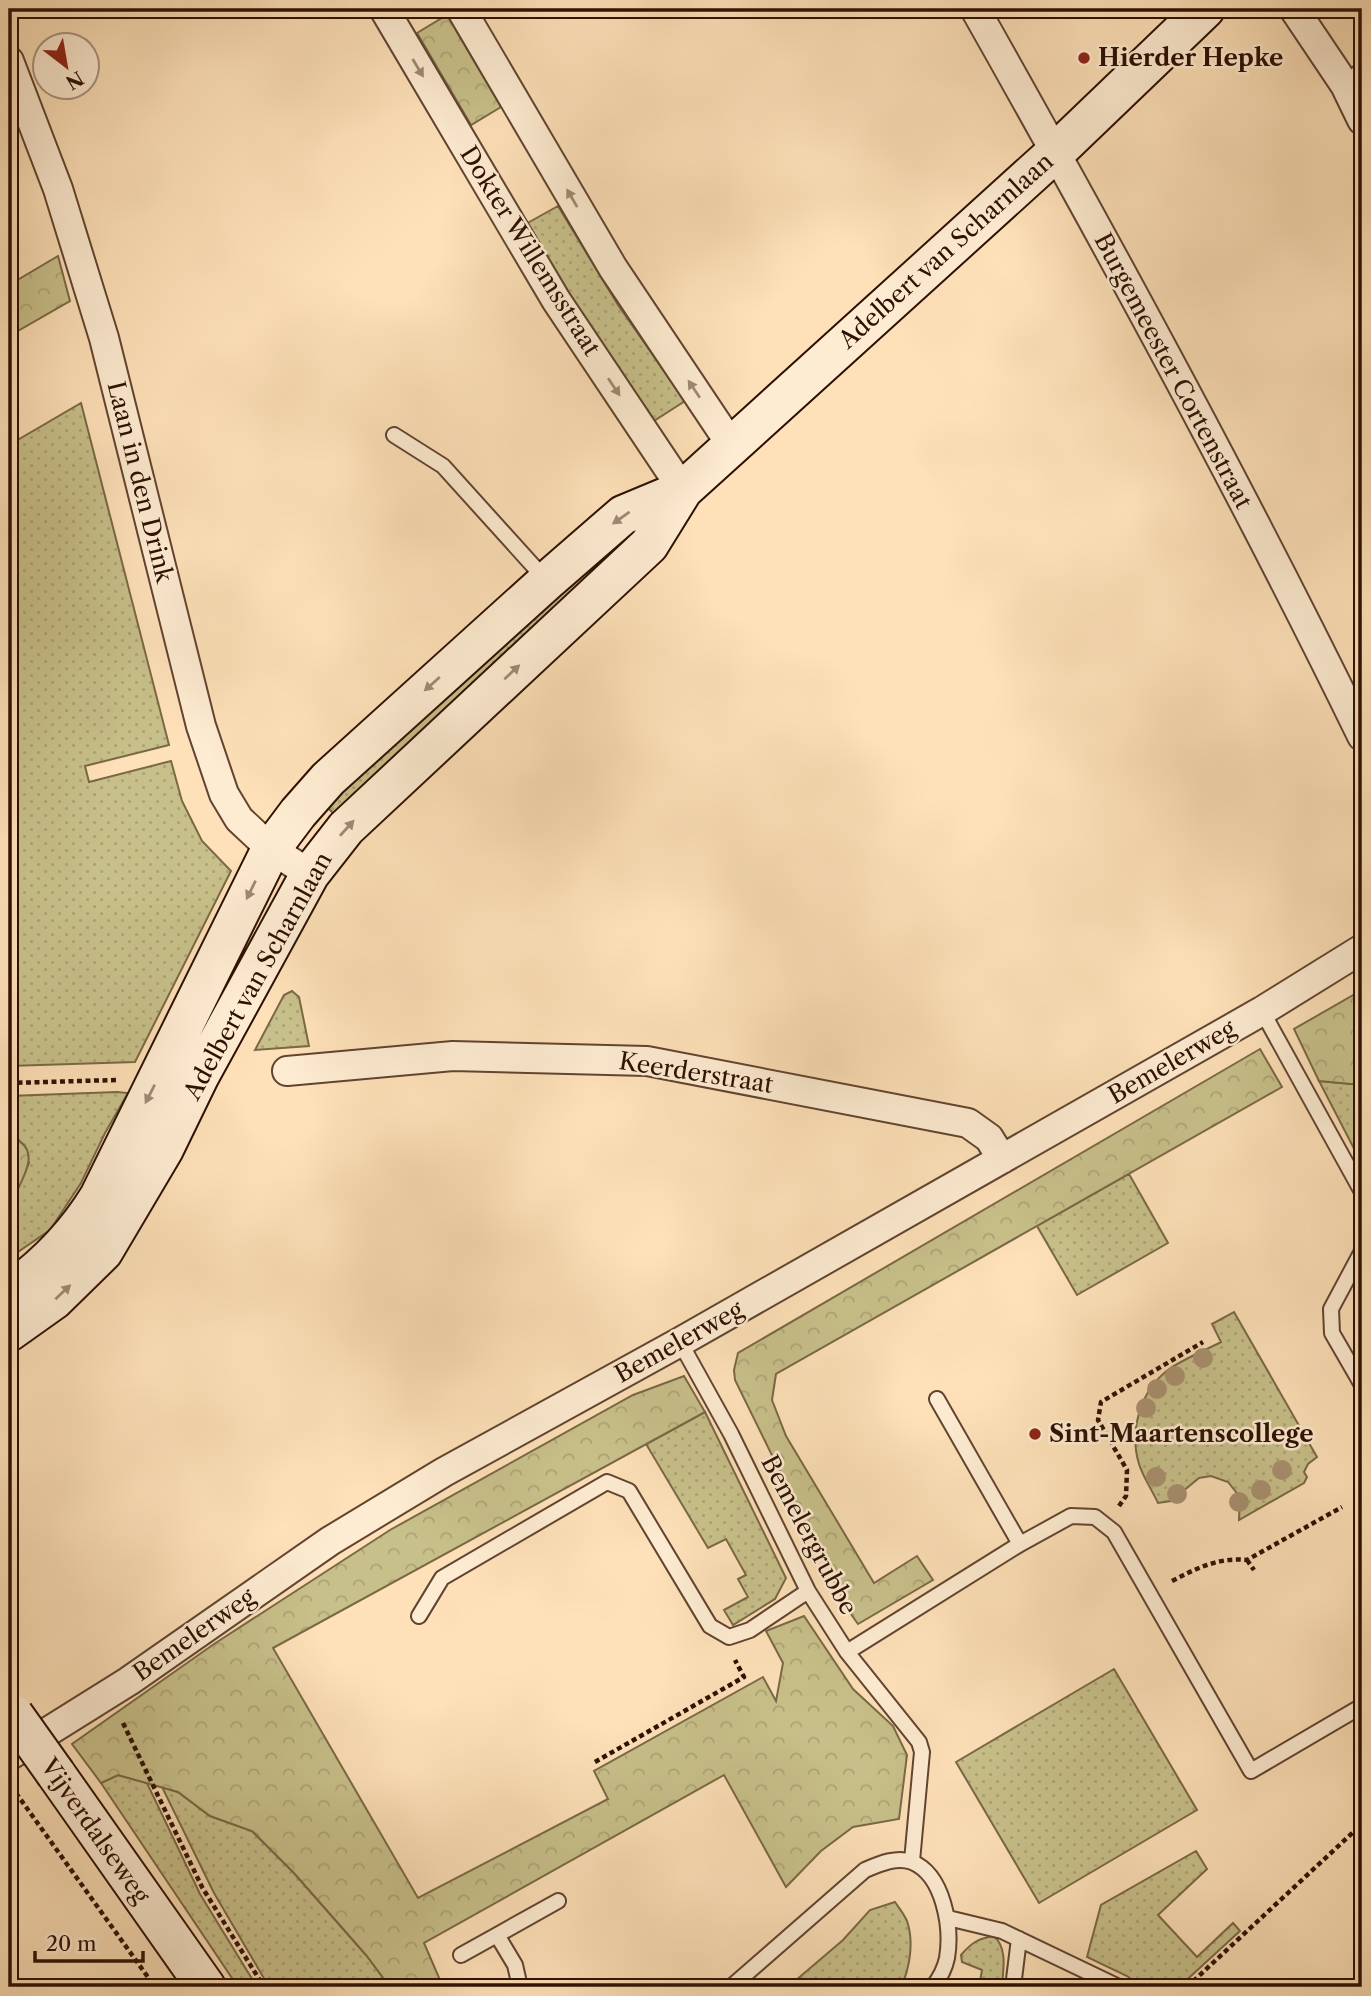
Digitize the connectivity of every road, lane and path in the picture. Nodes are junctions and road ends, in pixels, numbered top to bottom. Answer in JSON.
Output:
{"nodes":[{"id":1,"x":384,"y":9,"type":"edge"},
{"id":2,"x":461,"y":9,"type":"edge"},
{"id":3,"x":975,"y":9,"type":"edge"},
{"id":4,"x":1205,"y":9,"type":"edge"},
{"id":5,"x":1294,"y":9,"type":"edge"},
{"id":6,"x":9,"y":61,"type":"edge"},
{"id":7,"x":1354,"y":77,"type":"edge"},
{"id":8,"x":1362,"y":120,"type":"edge"},
{"id":9,"x":1056,"y":152,"type":"junction"},
{"id":10,"x":394,"y":435,"type":"dead end"},
{"id":11,"x":732,"y":446,"type":"junction"},
{"id":12,"x":683,"y":490,"type":"junction"},
{"id":13,"x":547,"y":581,"type":"junction"},
{"id":14,"x":1362,"y":736,"type":"edge"},
{"id":15,"x":271,"y":849,"type":"junction"},
{"id":16,"x":310,"y":874,"type":"junction"},
{"id":17,"x":1362,"y":949,"type":"edge"},
{"id":18,"x":1262,"y":1011,"type":"junction"},
{"id":19,"x":287,"y":1071,"type":"dead end"},
{"id":20,"x":1002,"y":1159,"type":"junction"},
{"id":21,"x":1362,"y":1192,"type":"edge"},
{"id":22,"x":1362,"y":1251,"type":"edge"},
{"id":23,"x":9,"y":1292,"type":"edge"},
{"id":24,"x":9,"y":1332,"type":"edge"},
{"id":25,"x":680,"y":1342,"type":"junction"},
{"id":26,"x":1203,"y":1342,"type":"dead end"},
{"id":27,"x":1362,"y":1385,"type":"edge"},
{"id":28,"x":937,"y":1399,"type":"dead end"},
{"id":29,"x":1342,"y":1507,"type":"dead end"},
{"id":30,"x":1106,"y":1523,"type":"junction"},
{"id":31,"x":1020,"y":1544,"type":"junction"},
{"id":32,"x":1247,"y":1560,"type":"junction"},
{"id":33,"x":1254,"y":1570,"type":"dead end"},
{"id":34,"x":808,"y":1591,"type":"junction"},
{"id":35,"x":1150,"y":1593,"type":"junction"},
{"id":36,"x":419,"y":1615,"type":"dead end"},
{"id":37,"x":729,"y":1637,"type":"junction"},
{"id":38,"x":847,"y":1652,"type":"junction"},
{"id":39,"x":106,"y":1696,"type":"junction"},
{"id":40,"x":1362,"y":1706,"type":"edge"},
{"id":41,"x":11,"y":1712,"type":"edge"},
{"id":42,"x":9,"y":1756,"type":"edge"},
{"id":43,"x":595,"y":1762,"type":"dead end"},
{"id":44,"x":17,"y":1795,"type":"dead end"},
{"id":45,"x":1362,"y":1824,"type":"edge"},
{"id":46,"x":912,"y":1861,"type":"junction"},
{"id":47,"x":558,"y":1901,"type":"dead end"},
{"id":48,"x":948,"y":1918,"type":"junction"},
{"id":49,"x":497,"y":1935,"type":"junction"},
{"id":50,"x":1019,"y":1939,"type":"junction"},
{"id":51,"x":461,"y":1955,"type":"dead end"},
{"id":52,"x":155,"y":1987,"type":"edge"},
{"id":53,"x":206,"y":1987,"type":"edge"},
{"id":54,"x":264,"y":1987,"type":"edge"},
{"id":55,"x":520,"y":1987,"type":"edge"},
{"id":56,"x":731,"y":1987,"type":"edge"},
{"id":57,"x":933,"y":1987,"type":"edge"},
{"id":58,"x":1013,"y":1987,"type":"edge"},
{"id":59,"x":1119,"y":1987,"type":"edge"},
{"id":60,"x":1187,"y":1987,"type":"edge"}],
"edges":[{"from":1,"to":12,"type":"street","name":"Dokter Willemsstraat","one_way":true},
{"from":11,"to":2,"type":"street","one_way":true},
{"from":3,"to":9,"type":"street","name":"Burgemeester Cortenstraat"},
{"from":4,"to":9,"type":"street","name":"Adelbert van Scharnlaan"},
{"from":5,"to":7,"type":"street"},
{"from":6,"to":15,"type":"street","name":"Laan in den Drink"},
{"from":7,"to":8,"type":"street"},
{"from":9,"to":11,"type":"street","name":"Adelbert van Scharnlaan"},
{"from":9,"to":14,"type":"street","name":"Burgemeester Cortenstraat"},
{"from":10,"to":13,"type":"lane"},
{"from":11,"to":12,"type":"street","name":"Adelbert van Scharnlaan"},
{"from":12,"to":13,"type":"street","name":"Adelbert van Scharnlaan","one_way":true},
{"from":16,"to":12,"type":"street","name":"Adelbert van Scharnlaan","one_way":true},
{"from":13,"to":15,"type":"street","name":"Adelbert van Scharnlaan","one_way":true},
{"from":15,"to":16,"type":"street","name":"Laan in den Drink"},
{"from":15,"to":23,"type":"street","name":"Adelbert van Scharnlaan","one_way":true},
{"from":24,"to":16,"type":"street","name":"Adelbert van Scharnlaan","one_way":true},
{"from":17,"to":18,"type":"street","name":"Bemelerweg"},
{"from":18,"to":20,"type":"street","name":"Bemelerweg"},
{"from":18,"to":21,"type":"lane"},
{"from":19,"to":20,"type":"street","name":"Keerderstraat"},
{"from":20,"to":25,"type":"street","name":"Bemelerweg"},
{"from":22,"to":27,"type":"lane"},
{"from":25,"to":34,"type":"lane","name":"Bemelergrubbe"},
{"from":25,"to":39,"type":"street","name":"Bemelerweg"},
{"from":26,"to":30,"type":"path"},
{"from":28,"to":31,"type":"lane"},
{"from":29,"to":32,"type":"path"},
{"from":30,"to":31,"type":"lane"},
{"from":30,"to":35,"type":"lane"},
{"from":31,"to":38,"type":"lane"},
{"from":32,"to":33,"type":"path"},
{"from":32,"to":35,"type":"path"},
{"from":34,"to":37,"type":"lane"},
{"from":34,"to":38,"type":"lane","name":"Bemelergrubbe"},
{"from":35,"to":40,"type":"lane"},
{"from":36,"to":37,"type":"lane"},
{"from":37,"to":43,"type":"path"},
{"from":38,"to":46,"type":"lane","name":"Bemelergrubbe"},
{"from":39,"to":42,"type":"street","name":"Bemelerweg"},
{"from":39,"to":54,"type":"path"},
{"from":41,"to":53,"type":"street","name":"Vijverdalseweg","bridge":true},
{"from":44,"to":52,"type":"path"},
{"from":45,"to":60,"type":"path"},
{"from":46,"to":48,"type":"lane"},
{"from":46,"to":56,"type":"lane"},
{"from":47,"to":49,"type":"lane"},
{"from":48,"to":50,"type":"lane"},
{"from":48,"to":57,"type":"lane"},
{"from":49,"to":51,"type":"lane"},
{"from":49,"to":55,"type":"lane"},
{"from":50,"to":58,"type":"lane"},
{"from":50,"to":59,"type":"lane"}]}
